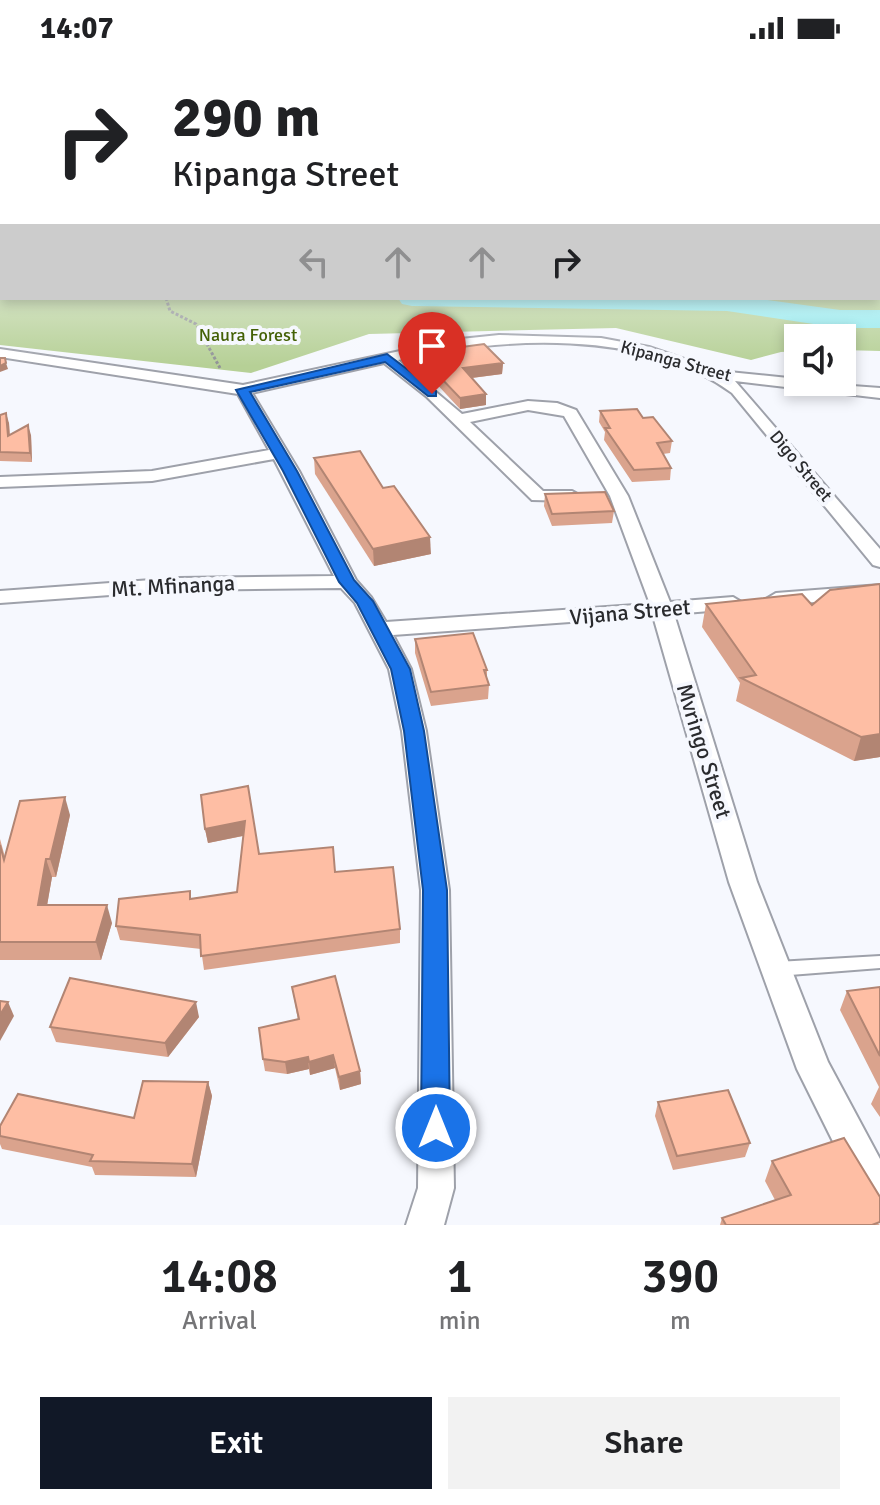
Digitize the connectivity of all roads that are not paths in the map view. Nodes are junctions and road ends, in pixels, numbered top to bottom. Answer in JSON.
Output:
{"nodes":[{"id":1,"x":0,"y":353,"type":"edge"},
{"id":2,"x":387,"y":358,"type":"junction"},
{"id":3,"x":717,"y":375,"type":"junction"},
{"id":4,"x":237,"y":390,"type":"junction"},
{"id":5,"x":880,"y":393,"type":"edge"},
{"id":6,"x":457,"y":420,"type":"junction"},
{"id":7,"x":279,"y":453,"type":"junction"},
{"id":8,"x":0,"y":482,"type":"edge"},
{"id":9,"x":619,"y":496,"type":"junction"},
{"id":10,"x":880,"y":561,"type":"edge"},
{"id":11,"x":347,"y":582,"type":"junction"},
{"id":12,"x":880,"y":591,"type":"edge"},
{"id":13,"x":0,"y":597,"type":"edge"},
{"id":14,"x":662,"y":609,"type":"junction"},
{"id":15,"x":379,"y":629,"type":"junction"},
{"id":16,"x":880,"y":962,"type":"edge"},
{"id":17,"x":776,"y":969,"type":"junction"},
{"id":18,"x":880,"y":1197,"type":"edge"},
{"id":19,"x":425,"y":1225,"type":"edge"}],
"edges":[{"from":1,"to":4,"type":"street","name":"Kipanga Street"},
{"from":2,"to":3,"type":"street","name":"Kipanga Street"},
{"from":2,"to":4,"type":"street","name":"Kipanga Street"},
{"from":2,"to":6,"type":"street"},
{"from":3,"to":5,"type":"street","name":"Kipanga Street"},
{"from":3,"to":10,"type":"street","name":"Digo Street"},
{"from":4,"to":7,"type":"street"},
{"from":6,"to":9,"type":"street"},
{"from":6,"to":9,"type":"street","name":"Mvringo Street"},
{"from":7,"to":8,"type":"street"},
{"from":7,"to":11,"type":"street"},
{"from":9,"to":14,"type":"street","name":"Mvringo Street"},
{"from":11,"to":13,"type":"street","name":"Mt. Mfinanga"},
{"from":11,"to":15,"type":"street"},
{"from":12,"to":14,"type":"street","name":"Vijana Street"},
{"from":14,"to":15,"type":"street","name":"Vijana Street"},
{"from":14,"to":17,"type":"street","name":"Mvringo Street"},
{"from":15,"to":19,"type":"street"},
{"from":16,"to":17,"type":"lane"},
{"from":17,"to":18,"type":"street","name":"Mvringo Street"}]}
